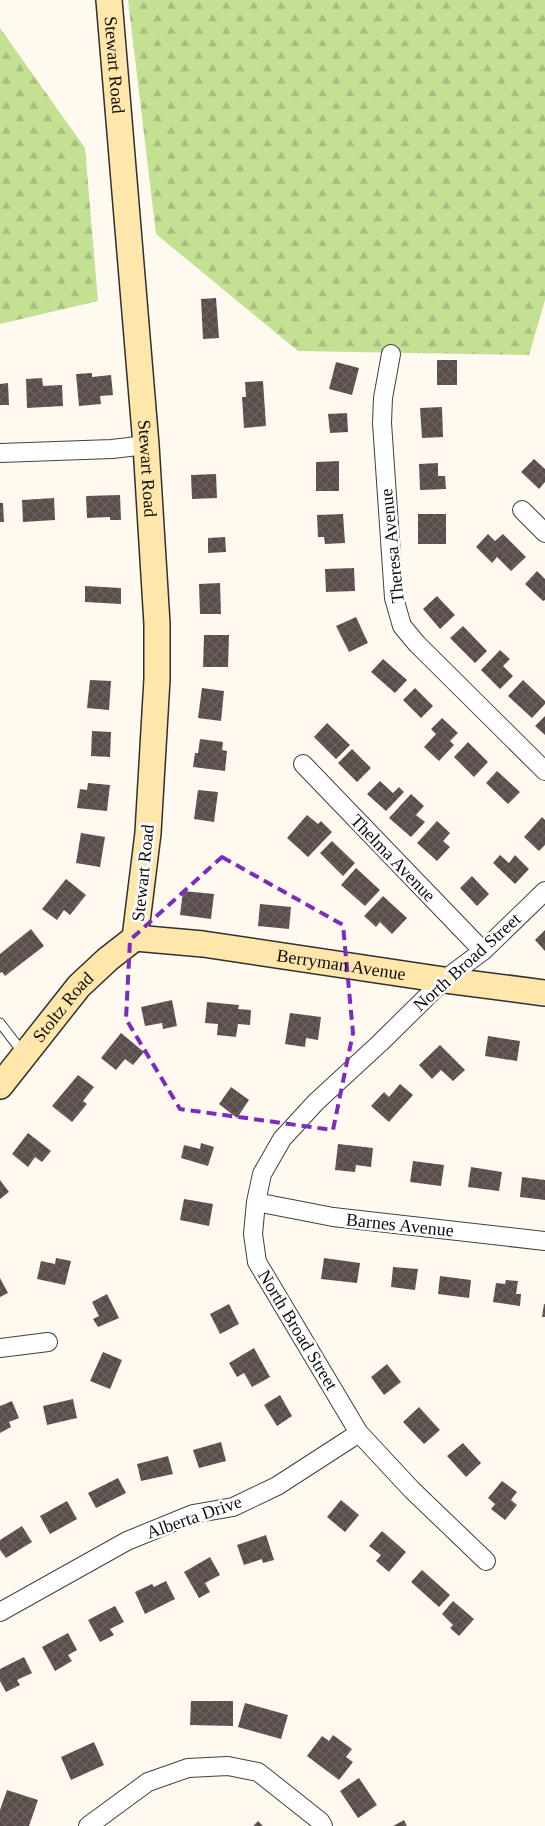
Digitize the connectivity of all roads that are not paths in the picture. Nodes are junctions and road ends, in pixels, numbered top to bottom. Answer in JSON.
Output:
{"nodes":[{"id":1,"x":110,"y":0,"type":"edge"},
{"id":2,"x":391,"y":354,"type":"dead end"},
{"id":3,"x":146,"y":445,"type":"junction"},
{"id":4,"x":0,"y":452,"type":"edge"},
{"id":5,"x":522,"y":510,"type":"dead end"},
{"id":6,"x":545,"y":533,"type":"edge"},
{"id":7,"x":303,"y":764,"type":"dead end"},
{"id":8,"x":545,"y":771,"type":"edge"},
{"id":9,"x":545,"y":891,"type":"edge"},
{"id":10,"x":135,"y":938,"type":"junction"},
{"id":11,"x":483,"y":951,"type":"junction"},
{"id":12,"x":444,"y":980,"type":"junction"},
{"id":13,"x":545,"y":993,"type":"edge"},
{"id":14,"x":0,"y":1023,"type":"edge"},
{"id":15,"x":24,"y":1054,"type":"junction"},
{"id":16,"x":0,"y":1086,"type":"edge"},
{"id":17,"x":256,"y":1202,"type":"junction"},
{"id":18,"x":545,"y":1241,"type":"edge"},
{"id":19,"x":48,"y":1342,"type":"dead end"},
{"id":20,"x":0,"y":1348,"type":"edge"},
{"id":21,"x":359,"y":1433,"type":"junction"},
{"id":22,"x":486,"y":1561,"type":"dead end"},
{"id":23,"x":0,"y":1612,"type":"edge"},
{"id":24,"x":88,"y":1826,"type":"edge"},
{"id":25,"x":323,"y":1826,"type":"edge"}],
"edges":[{"from":1,"to":3,"type":"street","name":"Stewart Road"},
{"from":2,"to":8,"type":"street","name":"Theresa Avenue"},
{"from":3,"to":4,"type":"street"},
{"from":3,"to":10,"type":"street","name":"Stewart Road"},
{"from":5,"to":6,"type":"street"},
{"from":7,"to":11,"type":"street","name":"Thelma Avenue"},
{"from":9,"to":11,"type":"street","name":"North Broad Street"},
{"from":10,"to":12,"type":"street","name":"Berryman Avenue"},
{"from":10,"to":15,"type":"street","name":"Stoltz Road"},
{"from":11,"to":12,"type":"street","name":"North Broad Street"},
{"from":12,"to":13,"type":"street","name":"Berryman Avenue"},
{"from":12,"to":17,"type":"street","name":"North Broad Street"},
{"from":14,"to":15,"type":"lane"},
{"from":15,"to":16,"type":"street","name":"Stoltz Road"},
{"from":17,"to":18,"type":"street","name":"Barnes Avenue"},
{"from":17,"to":21,"type":"street","name":"North Broad Street"},
{"from":19,"to":20,"type":"street"},
{"from":21,"to":22,"type":"street","name":"North Broad Street"},
{"from":21,"to":23,"type":"street","name":"Alberta Drive"},
{"from":24,"to":25,"type":"street"}]}
